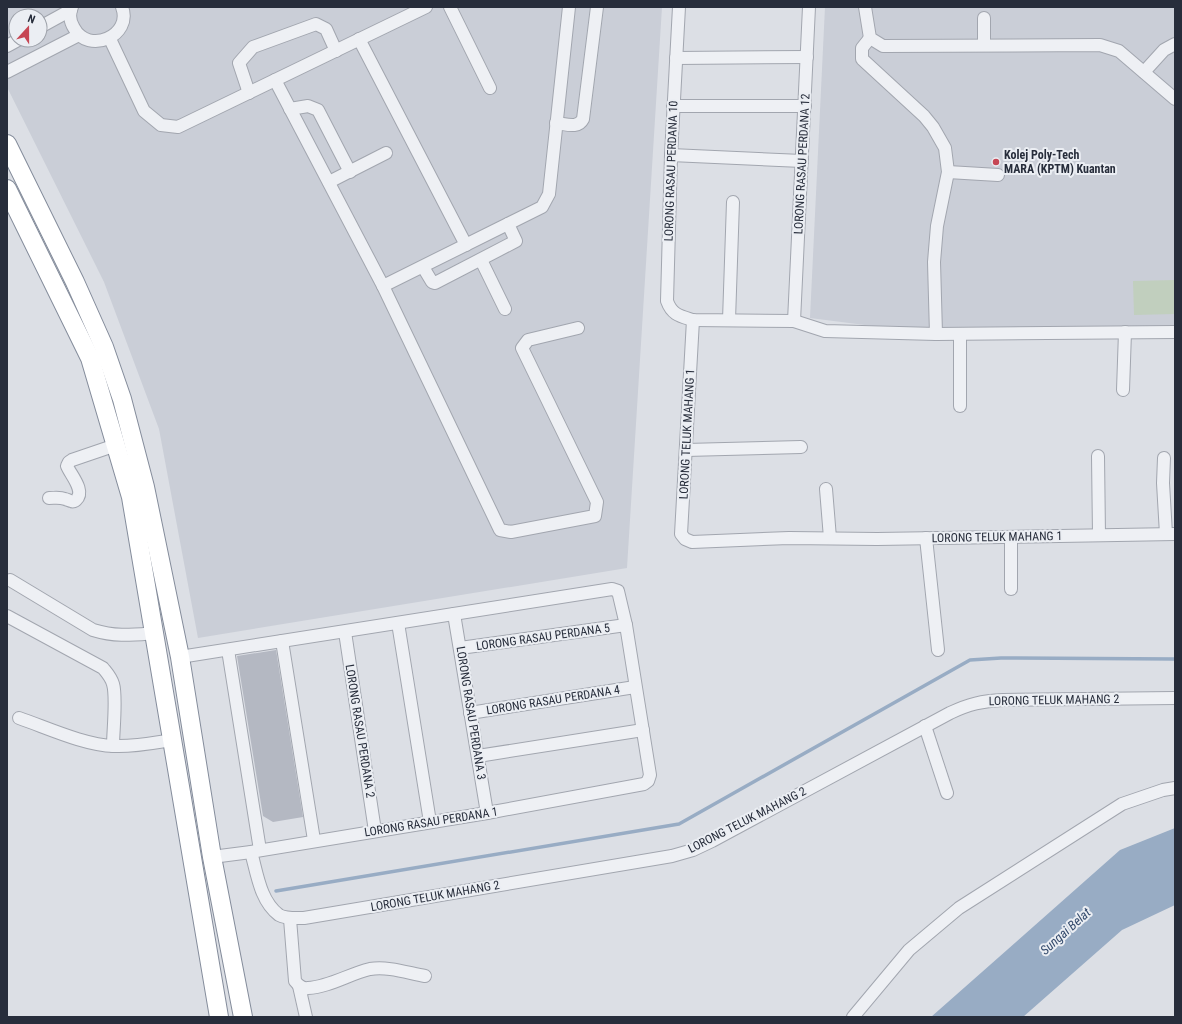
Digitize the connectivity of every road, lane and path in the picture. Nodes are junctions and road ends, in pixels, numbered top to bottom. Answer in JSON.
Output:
{"nodes":[{"id":1,"x":122,"y":7,"type":"edge"},
{"id":2,"x":426,"y":7,"type":"edge"},
{"id":3,"x":450,"y":7,"type":"edge"},
{"id":4,"x":569,"y":7,"type":"edge"},
{"id":5,"x":597,"y":7,"type":"edge"},
{"id":6,"x":679,"y":7,"type":"edge"},
{"id":7,"x":809,"y":7,"type":"edge"},
{"id":8,"x":865,"y":7,"type":"edge"},
{"id":9,"x":71,"y":8,"type":"edge"},
{"id":10,"x":984,"y":18,"type":"dead end"},
{"id":11,"x":48,"y":22,"type":"edge"},
{"id":12,"x":79,"y":35,"type":"junction"},
{"id":13,"x":870,"y":38,"type":"junction"},
{"id":14,"x":110,"y":39,"type":"junction"},
{"id":15,"x":359,"y":39,"type":"junction"},
{"id":16,"x":1175,"y":44,"type":"edge"},
{"id":17,"x":984,"y":45,"type":"junction"},
{"id":18,"x":336,"y":50,"type":"junction"},
{"id":19,"x":807,"y":57,"type":"junction"},
{"id":20,"x":676,"y":58,"type":"junction"},
{"id":21,"x":7,"y":72,"type":"edge"},
{"id":22,"x":1144,"y":72,"type":"junction"},
{"id":23,"x":275,"y":80,"type":"junction"},
{"id":24,"x":490,"y":88,"type":"dead end"},
{"id":25,"x":249,"y":93,"type":"junction"},
{"id":26,"x":1175,"y":99,"type":"edge"},
{"id":27,"x":673,"y":106,"type":"junction"},
{"id":28,"x":805,"y":106,"type":"junction"},
{"id":29,"x":290,"y":109,"type":"junction"},
{"id":30,"x":556,"y":123,"type":"junction"},
{"id":31,"x":7,"y":144,"type":"edge"},
{"id":32,"x":386,"y":153,"type":"dead end"},
{"id":33,"x":671,"y":155,"type":"junction"},
{"id":34,"x":802,"y":161,"type":"junction"},
{"id":35,"x":350,"y":172,"type":"junction"},
{"id":36,"x":948,"y":172,"type":"junction"},
{"id":37,"x":998,"y":175,"type":"dead end"},
{"id":38,"x":329,"y":182,"type":"junction"},
{"id":39,"x":7,"y":189,"type":"edge"},
{"id":40,"x":733,"y":202,"type":"dead end"},
{"id":41,"x":508,"y":224,"type":"junction"},
{"id":42,"x":466,"y":245,"type":"junction"},
{"id":43,"x":481,"y":260,"type":"junction"},
{"id":44,"x":423,"y":266,"type":"junction"},
{"id":45,"x":383,"y":286,"type":"junction"},
{"id":46,"x":505,"y":309,"type":"dead end"},
{"id":47,"x":693,"y":320,"type":"junction"},
{"id":48,"x":729,"y":320,"type":"junction"},
{"id":49,"x":794,"y":321,"type":"junction"},
{"id":50,"x":578,"y":328,"type":"dead end"},
{"id":51,"x":1125,"y":332,"type":"junction"},
{"id":52,"x":1175,"y":332,"type":"edge"},
{"id":53,"x":936,"y":334,"type":"junction"},
{"id":54,"x":960,"y":334,"type":"junction"},
{"id":55,"x":1123,"y":390,"type":"dead end"},
{"id":56,"x":960,"y":406,"type":"dead end"},
{"id":57,"x":116,"y":446,"type":"junction"},
{"id":58,"x":801,"y":447,"type":"dead end"},
{"id":59,"x":686,"y":450,"type":"junction"},
{"id":60,"x":1098,"y":456,"type":"dead end"},
{"id":61,"x":1164,"y":458,"type":"dead end"},
{"id":62,"x":826,"y":489,"type":"dead end"},
{"id":63,"x":49,"y":498,"type":"dead end"},
{"id":64,"x":1170,"y":534,"type":"edge"},
{"id":65,"x":1099,"y":535,"type":"junction"},
{"id":66,"x":1011,"y":537,"type":"junction"},
{"id":67,"x":830,"y":538,"type":"junction"},
{"id":68,"x":926,"y":538,"type":"junction"},
{"id":69,"x":10,"y":580,"type":"dead end"},
{"id":70,"x":1011,"y":589,"type":"dead end"},
{"id":71,"x":454,"y":614,"type":"junction"},
{"id":72,"x":7,"y":616,"type":"edge"},
{"id":73,"x":398,"y":622,"type":"junction"},
{"id":74,"x":626,"y":625,"type":"junction"},
{"id":75,"x":345,"y":632,"type":"junction"},
{"id":76,"x":154,"y":633,"type":"junction"},
{"id":77,"x":282,"y":641,"type":"junction"},
{"id":78,"x":460,"y":648,"type":"junction"},
{"id":79,"x":228,"y":650,"type":"junction"},
{"id":80,"x":938,"y":650,"type":"dead end"},
{"id":81,"x":180,"y":657,"type":"junction"},
{"id":82,"x":635,"y":687,"type":"junction"},
{"id":83,"x":1175,"y":698,"type":"edge"},
{"id":84,"x":470,"y":713,"type":"junction"},
{"id":85,"x":19,"y":718,"type":"dead end"},
{"id":86,"x":925,"y":726,"type":"junction"},
{"id":87,"x":643,"y":730,"type":"junction"},
{"id":88,"x":172,"y":740,"type":"junction"},
{"id":89,"x":113,"y":746,"type":"junction"},
{"id":90,"x":478,"y":756,"type":"junction"},
{"id":91,"x":1175,"y":788,"type":"edge"},
{"id":92,"x":946,"y":793,"type":"dead end"},
{"id":93,"x":487,"y":813,"type":"junction"},
{"id":94,"x":430,"y":822,"type":"junction"},
{"id":95,"x":375,"y":831,"type":"junction"},
{"id":96,"x":314,"y":840,"type":"junction"},
{"id":97,"x":256,"y":851,"type":"junction"},
{"id":98,"x":212,"y":857,"type":"junction"},
{"id":99,"x":290,"y":919,"type":"junction"},
{"id":100,"x":425,"y":976,"type":"dead end"},
{"id":101,"x":299,"y":986,"type":"junction"},
{"id":102,"x":219,"y":1017,"type":"edge"},
{"id":103,"x":243,"y":1017,"type":"edge"},
{"id":104,"x":306,"y":1017,"type":"edge"},
{"id":105,"x":853,"y":1017,"type":"edge"}],
"edges":[{"from":1,"to":14,"type":"street"},
{"from":2,"to":15,"type":"street"},
{"from":3,"to":24,"type":"street"},
{"from":4,"to":30,"type":"street"},
{"from":5,"to":30,"type":"street"},
{"from":6,"to":20,"type":"street","name":"LORONG RASAU PERDANA 10"},
{"from":7,"to":19,"type":"street","name":"LORONG RASAU PERDANA 12"},
{"from":8,"to":13,"type":"street"},
{"from":9,"to":11,"type":"street"},
{"from":9,"to":12,"type":"street"},
{"from":10,"to":17,"type":"street"},
{"from":12,"to":14,"type":"street"},
{"from":12,"to":21,"type":"street"},
{"from":13,"to":17,"type":"street"},
{"from":13,"to":36,"type":"street"},
{"from":14,"to":25,"type":"street"},
{"from":15,"to":18,"type":"street"},
{"from":15,"to":42,"type":"street"},
{"from":16,"to":22,"type":"street"},
{"from":17,"to":22,"type":"street"},
{"from":18,"to":23,"type":"street"},
{"from":18,"to":25,"type":"street"},
{"from":19,"to":20,"type":"street"},
{"from":19,"to":28,"type":"street","name":"LORONG RASAU PERDANA 12"},
{"from":20,"to":27,"type":"street","name":"LORONG RASAU PERDANA 10"},
{"from":22,"to":26,"type":"street"},
{"from":23,"to":25,"type":"street"},
{"from":23,"to":29,"type":"street"},
{"from":27,"to":28,"type":"street"},
{"from":27,"to":33,"type":"street","name":"LORONG RASAU PERDANA 10"},
{"from":28,"to":34,"type":"street","name":"LORONG RASAU PERDANA 12"},
{"from":29,"to":35,"type":"street"},
{"from":29,"to":38,"type":"street"},
{"from":30,"to":41,"type":"street"},
{"from":31,"to":81,"type":"highway"},
{"from":32,"to":35,"type":"street"},
{"from":33,"to":34,"type":"street"},
{"from":33,"to":47,"type":"street","name":"LORONG RASAU PERDANA 10"},
{"from":34,"to":49,"type":"street","name":"LORONG RASAU PERDANA 12"},
{"from":35,"to":38,"type":"street"},
{"from":36,"to":37,"type":"street"},
{"from":36,"to":53,"type":"street"},
{"from":38,"to":45,"type":"street"},
{"from":39,"to":57,"type":"highway"},
{"from":40,"to":48,"type":"street"},
{"from":41,"to":42,"type":"street"},
{"from":41,"to":43,"type":"street"},
{"from":42,"to":44,"type":"street"},
{"from":43,"to":44,"type":"street"},
{"from":43,"to":46,"type":"street"},
{"from":44,"to":45,"type":"street"},
{"from":45,"to":50,"type":"street"},
{"from":47,"to":48,"type":"street"},
{"from":47,"to":59,"type":"street","name":"LORONG TELUK MAHANG 1"},
{"from":48,"to":49,"type":"street"},
{"from":49,"to":53,"type":"street"},
{"from":51,"to":52,"type":"street"},
{"from":51,"to":54,"type":"street"},
{"from":51,"to":55,"type":"street"},
{"from":53,"to":54,"type":"street"},
{"from":54,"to":56,"type":"street"},
{"from":57,"to":63,"type":"street"},
{"from":57,"to":76,"type":"highway"},
{"from":58,"to":59,"type":"street"},
{"from":59,"to":67,"type":"street","name":"LORONG TELUK MAHANG 1"},
{"from":60,"to":65,"type":"street"},
{"from":61,"to":64,"type":"street"},
{"from":62,"to":67,"type":"street"},
{"from":64,"to":65,"type":"street","name":"LORONG TELUK MAHANG 1"},
{"from":65,"to":66,"type":"street","name":"LORONG TELUK MAHANG 1"},
{"from":66,"to":68,"type":"street","name":"LORONG TELUK MAHANG 1"},
{"from":66,"to":70,"type":"street"},
{"from":67,"to":68,"type":"street","name":"LORONG TELUK MAHANG 1"},
{"from":68,"to":80,"type":"street"},
{"from":69,"to":76,"type":"street"},
{"from":71,"to":73,"type":"street"},
{"from":71,"to":74,"type":"street"},
{"from":71,"to":78,"type":"street","name":"LORONG RASAU PERDANA 3"},
{"from":72,"to":89,"type":"street"},
{"from":73,"to":75,"type":"street"},
{"from":73,"to":94,"type":"street"},
{"from":74,"to":78,"type":"street","name":"LORONG RASAU PERDANA 5"},
{"from":74,"to":82,"type":"street"},
{"from":75,"to":77,"type":"street"},
{"from":75,"to":95,"type":"street","name":"LORONG RASAU PERDANA 2"},
{"from":76,"to":88,"type":"highway"},
{"from":77,"to":79,"type":"street"},
{"from":77,"to":96,"type":"street"},
{"from":78,"to":84,"type":"street","name":"LORONG RASAU PERDANA 3"},
{"from":79,"to":81,"type":"street"},
{"from":79,"to":97,"type":"street"},
{"from":81,"to":98,"type":"highway"},
{"from":82,"to":84,"type":"street","name":"LORONG RASAU PERDANA 4"},
{"from":82,"to":87,"type":"street"},
{"from":83,"to":86,"type":"street","name":"LORONG TELUK MAHANG 2"},
{"from":84,"to":90,"type":"street","name":"LORONG RASAU PERDANA 3"},
{"from":85,"to":89,"type":"street"},
{"from":86,"to":92,"type":"street"},
{"from":86,"to":99,"type":"street","name":"LORONG TELUK MAHANG 2"},
{"from":87,"to":90,"type":"street"},
{"from":87,"to":93,"type":"street","name":"LORONG RASAU PERDANA 1"},
{"from":88,"to":89,"type":"street"},
{"from":88,"to":102,"type":"highway"},
{"from":90,"to":93,"type":"street","name":"LORONG RASAU PERDANA 3"},
{"from":91,"to":105,"type":"street"},
{"from":93,"to":94,"type":"street","name":"LORONG RASAU PERDANA 1"},
{"from":94,"to":95,"type":"street","name":"LORONG RASAU PERDANA 1"},
{"from":95,"to":96,"type":"street","name":"LORONG RASAU PERDANA 1"},
{"from":96,"to":97,"type":"street","name":"LORONG RASAU PERDANA 1"},
{"from":97,"to":98,"type":"street","name":"LORONG RASAU PERDANA 1"},
{"from":97,"to":99,"type":"street"},
{"from":98,"to":103,"type":"highway"},
{"from":99,"to":101,"type":"street"},
{"from":100,"to":101,"type":"street"},
{"from":101,"to":104,"type":"street"}]}
